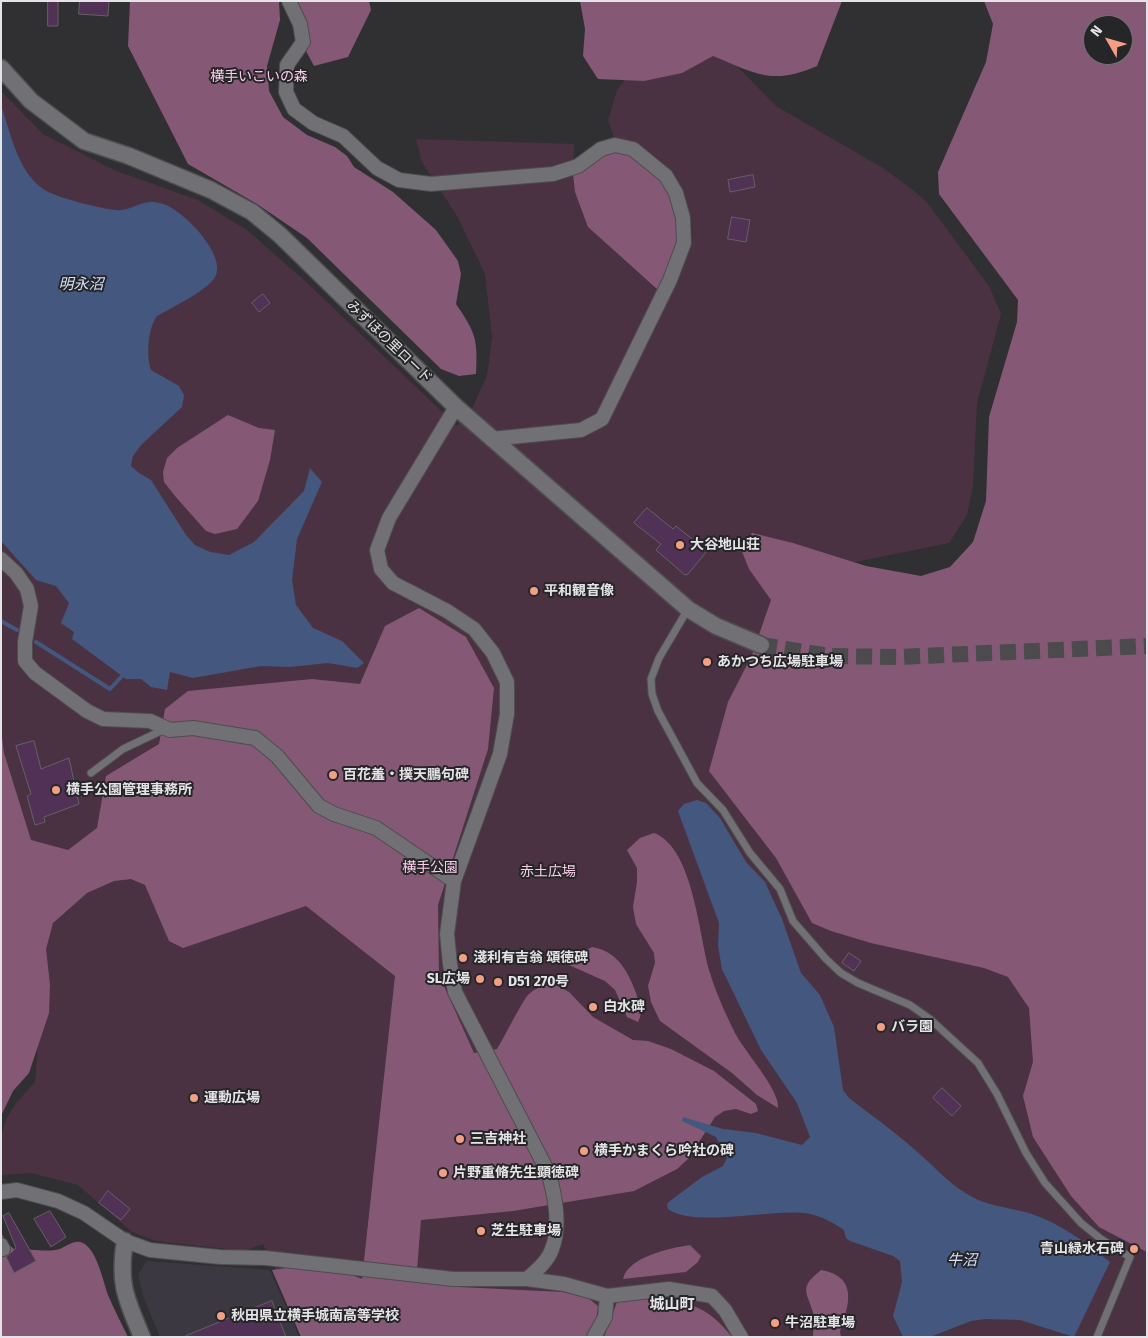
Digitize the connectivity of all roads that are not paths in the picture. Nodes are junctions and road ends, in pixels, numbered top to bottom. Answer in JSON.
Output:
{"nodes":[{"id":1,"x":289,"y":1,"type":"edge"},
{"id":2,"x":1,"y":68,"type":"edge"},
{"id":3,"x":456,"y":407,"type":"junction"},
{"id":4,"x":491,"y":438,"type":"junction"},
{"id":5,"x":1,"y":559,"type":"edge"},
{"id":6,"x":688,"y":609,"type":"junction"},
{"id":7,"x":761,"y":645,"type":"tunnel mouth"},
{"id":8,"x":166,"y":729,"type":"junction"},
{"id":9,"x":91,"y":773,"type":"dead end"},
{"id":10,"x":454,"y":881,"type":"junction"},
{"id":11,"x":1,"y":1192,"type":"edge"},
{"id":12,"x":125,"y":1241,"type":"junction"},
{"id":13,"x":527,"y":1279,"type":"junction"},
{"id":14,"x":607,"y":1296,"type":"junction"},
{"id":15,"x":142,"y":1337,"type":"edge"},
{"id":16,"x":594,"y":1337,"type":"edge"},
{"id":17,"x":741,"y":1337,"type":"edge"},
{"id":18,"x":1097,"y":1337,"type":"edge"}],
"edges":[{"from":1,"to":4,"type":"street"},
{"from":2,"to":3,"type":"street","name":"みずほの里ロード"},
{"from":3,"to":4,"type":"street","name":"みずほの里ロード"},
{"from":3,"to":10,"type":"street"},
{"from":4,"to":6,"type":"street","name":"みずほの里ロード"},
{"from":5,"to":8,"type":"street"},
{"from":6,"to":7,"type":"street","name":"みずほの里ロード"},
{"from":6,"to":18,"type":"lane"},
{"from":8,"to":9,"type":"lane"},
{"from":8,"to":10,"type":"street"},
{"from":10,"to":13,"type":"street"},
{"from":11,"to":12,"type":"street"},
{"from":12,"to":13,"type":"street"},
{"from":12,"to":15,"type":"street"},
{"from":13,"to":14,"type":"street"},
{"from":14,"to":16,"type":"street"},
{"from":14,"to":17,"type":"street"}]}
